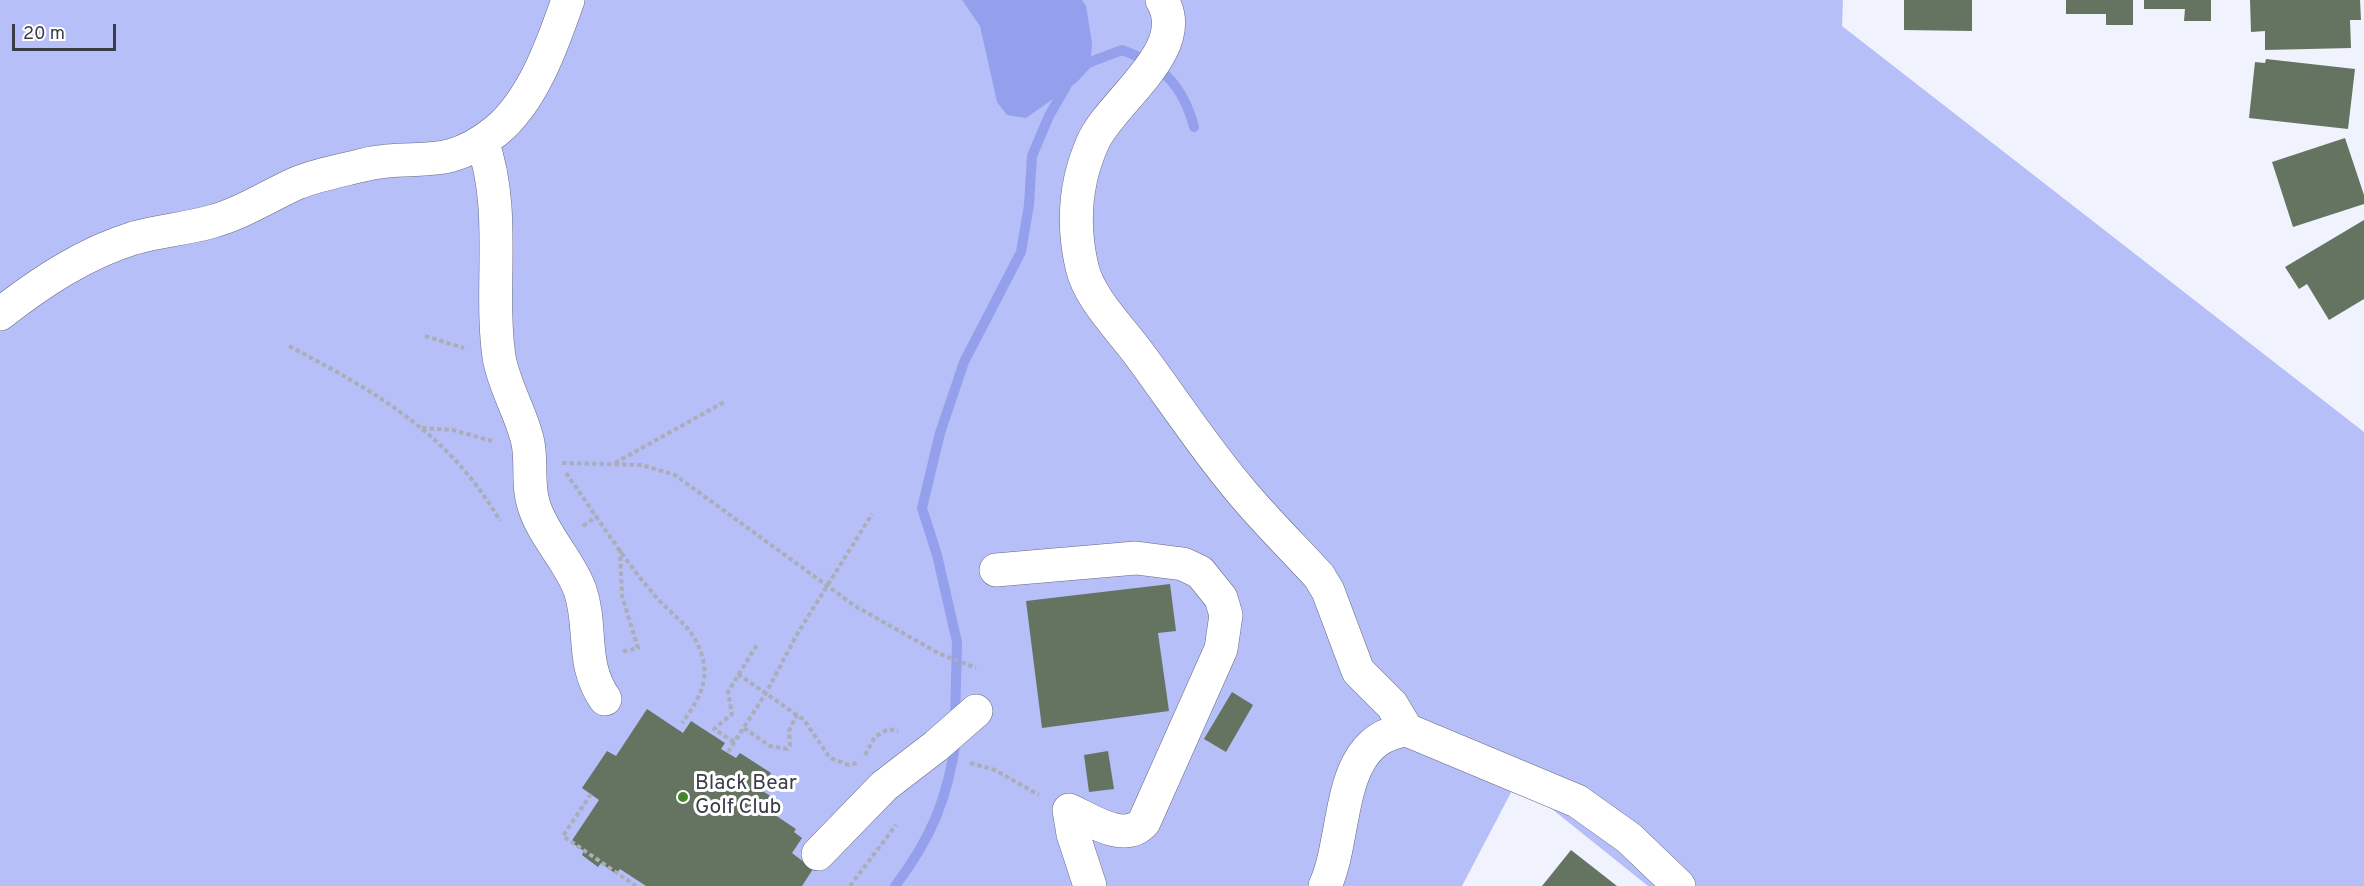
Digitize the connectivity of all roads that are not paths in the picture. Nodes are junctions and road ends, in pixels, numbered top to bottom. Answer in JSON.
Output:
{"nodes":[{"id":1,"x":568,"y":0,"type":"edge"},
{"id":2,"x":1162,"y":0,"type":"edge"},
{"id":3,"x":482,"y":141,"type":"junction"},
{"id":4,"x":0,"y":314,"type":"edge"},
{"id":5,"x":996,"y":570,"type":"dead end"},
{"id":6,"x":605,"y":699,"type":"dead end"},
{"id":7,"x":976,"y":711,"type":"dead end"},
{"id":8,"x":1407,"y":730,"type":"junction"},
{"id":9,"x":818,"y":854,"type":"dead end"},
{"id":10,"x":1090,"y":886,"type":"edge"},
{"id":11,"x":1325,"y":886,"type":"edge"},
{"id":12,"x":1679,"y":886,"type":"edge"}],
"edges":[{"from":1,"to":3,"type":"lane"},
{"from":2,"to":8,"type":"lane"},
{"from":3,"to":4,"type":"lane"},
{"from":3,"to":6,"type":"lane"},
{"from":5,"to":10,"type":"lane"},
{"from":7,"to":9,"type":"lane"},
{"from":8,"to":11,"type":"lane"},
{"from":8,"to":12,"type":"lane"}]}
